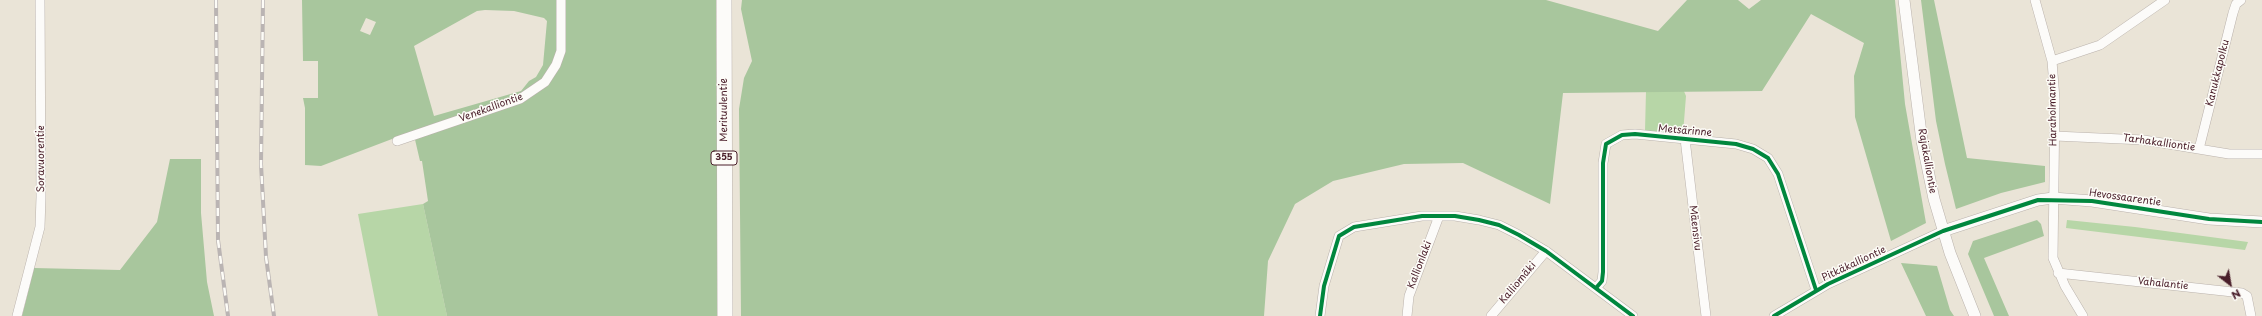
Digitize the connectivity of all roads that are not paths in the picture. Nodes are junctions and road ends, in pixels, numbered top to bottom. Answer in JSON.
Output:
{"nodes":[{"id":1,"x":40,"y":0,"type":"edge"},
{"id":2,"x":561,"y":0,"type":"edge"},
{"id":3,"x":724,"y":0,"type":"edge"},
{"id":4,"x":1904,"y":0,"type":"edge"},
{"id":5,"x":2034,"y":0,"type":"edge"},
{"id":6,"x":2165,"y":0,"type":"edge"},
{"id":7,"x":2241,"y":0,"type":"edge"},
{"id":8,"x":2052,"y":61,"type":"junction"},
{"id":9,"x":2055,"y":136,"type":"junction"},
{"id":10,"x":1685,"y":140,"type":"junction"},
{"id":11,"x":397,"y":141,"type":"dead end"},
{"id":12,"x":2199,"y":149,"type":"junction"},
{"id":13,"x":2262,"y":154,"type":"edge"},
{"id":14,"x":2053,"y":198,"type":"junction"},
{"id":15,"x":1439,"y":216,"type":"junction"},
{"id":16,"x":2262,"y":222,"type":"edge"},
{"id":17,"x":1943,"y":231,"type":"junction"},
{"id":18,"x":1546,"y":251,"type":"junction"},
{"id":19,"x":2058,"y":273,"type":"junction"},
{"id":20,"x":1596,"y":288,"type":"junction"},
{"id":21,"x":1816,"y":290,"type":"junction"},
{"id":22,"x":1620,"y":313,"type":"edge"},
{"id":23,"x":17,"y":316,"type":"edge"},
{"id":24,"x":725,"y":316,"type":"edge"},
{"id":25,"x":1320,"y":316,"type":"edge"},
{"id":26,"x":1407,"y":316,"type":"edge"},
{"id":27,"x":1491,"y":316,"type":"edge"},
{"id":28,"x":1633,"y":316,"type":"edge"},
{"id":29,"x":1706,"y":316,"type":"edge"},
{"id":30,"x":1774,"y":316,"type":"edge"},
{"id":31,"x":1975,"y":316,"type":"edge"},
{"id":32,"x":2083,"y":316,"type":"edge"},
{"id":33,"x":2251,"y":316,"type":"edge"}],
"edges":[{"from":1,"to":23,"type":"street","name":"Soravuorentie"},
{"from":2,"to":11,"type":"street","name":"Venekalliontie"},
{"from":3,"to":24,"type":"main road","name":"Merituulentie","number":"355"},
{"from":4,"to":17,"type":"street","name":"Rajakalliontie"},
{"from":5,"to":8,"type":"street","name":"Haraholmantie"},
{"from":6,"to":8,"type":"street"},
{"from":7,"to":12,"type":"street","name":"Kanukkapolku"},
{"from":8,"to":9,"type":"street","name":"Haraholmantie"},
{"from":9,"to":12,"type":"street","name":"Tarhakalliontie"},
{"from":9,"to":14,"type":"street","name":"Haraholmantie"},
{"from":10,"to":20,"type":"street","name":"Metsärinne"},
{"from":10,"to":21,"type":"street","name":"Metsärinne"},
{"from":10,"to":29,"type":"street","name":"Mäensivu"},
{"from":12,"to":13,"type":"street","name":"Tarhakalliontie"},
{"from":14,"to":16,"type":"street","name":"Hevossaarentie"},
{"from":14,"to":17,"type":"street","name":"Hevossaarentie"},
{"from":14,"to":19,"type":"street"},
{"from":15,"to":18,"type":"street"},
{"from":15,"to":25,"type":"street"},
{"from":15,"to":26,"type":"street","name":"Kallionlaki"},
{"from":17,"to":21,"type":"street","name":"Pitkäkalliontie"},
{"from":17,"to":31,"type":"street","name":"Rajakalliontie"},
{"from":18,"to":20,"type":"street"},
{"from":18,"to":27,"type":"street","name":"Kalliomäki"},
{"from":19,"to":32,"type":"street"},
{"from":19,"to":33,"type":"street","name":"Vahalantie"},
{"from":20,"to":22,"type":"street"},
{"from":21,"to":30,"type":"street","name":"Pitkäkalliontie"},
{"from":22,"to":28,"type":"street"}]}
